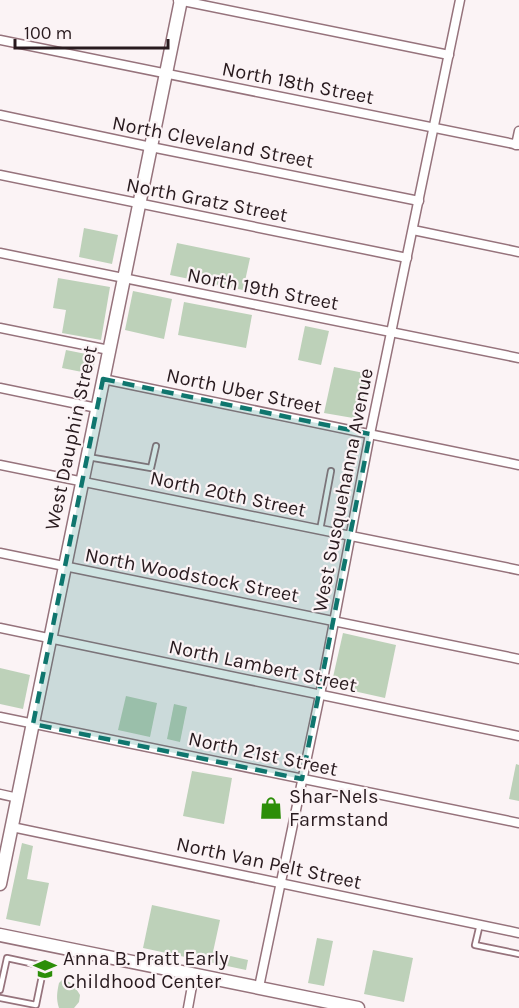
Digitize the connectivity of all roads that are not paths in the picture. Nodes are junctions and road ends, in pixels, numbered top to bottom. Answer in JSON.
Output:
{"nodes":[{"id":1,"x":180,"y":0,"type":"edge"},
{"id":2,"x":460,"y":0,"type":"edge"},
{"id":3,"x":0,"y":40,"type":"edge"},
{"id":4,"x":449,"y":55,"type":"junction"},
{"id":5,"x":166,"y":74,"type":"junction"},
{"id":6,"x":0,"y":115,"type":"edge"},
{"id":7,"x":434,"y":128,"type":"junction"},
{"id":8,"x":519,"y":131,"type":"edge"},
{"id":9,"x":518,"y":145,"type":"edge"},
{"id":10,"x":151,"y":147,"type":"junction"},
{"id":11,"x":0,"y":175,"type":"edge"},
{"id":12,"x":419,"y":201,"type":"junction"},
{"id":13,"x":139,"y":203,"type":"junction"},
{"id":14,"x":413,"y":230,"type":"junction"},
{"id":15,"x":519,"y":252,"type":"edge"},
{"id":16,"x":0,"y":253,"type":"edge"},
{"id":17,"x":407,"y":258,"type":"junction"},
{"id":18,"x":124,"y":278,"type":"junction"},
{"id":19,"x":0,"y":328,"type":"edge"},
{"id":20,"x":392,"y":333,"type":"junction"},
{"id":21,"x":109,"y":350,"type":"junction"},
{"id":22,"x":519,"y":358,"type":"edge"},
{"id":23,"x":103,"y":379,"type":"junction"},
{"id":24,"x":0,"y":388,"type":"edge"},
{"id":25,"x":98,"y":408,"type":"junction"},
{"id":26,"x":370,"y":434,"type":"junction"},
{"id":27,"x":156,"y":446,"type":"dead end"},
{"id":28,"x":87,"y":457,"type":"junction"},
{"id":29,"x":0,"y":465,"type":"edge"},
{"id":30,"x":519,"y":465,"type":"edge"},
{"id":31,"x":331,"y":471,"type":"dead end"},
{"id":32,"x":82,"y":481,"type":"junction"},
{"id":33,"x":320,"y":530,"type":"junction"},
{"id":34,"x":351,"y":536,"type":"junction"},
{"id":35,"x":0,"y":553,"type":"edge"},
{"id":36,"x":65,"y":567,"type":"junction"},
{"id":37,"x":519,"y":570,"type":"edge"},
{"id":38,"x":334,"y":620,"type":"junction"},
{"id":39,"x":0,"y":628,"type":"edge"},
{"id":40,"x":50,"y":638,"type":"junction"},
{"id":41,"x":519,"y":659,"type":"edge"},
{"id":42,"x":320,"y":695,"type":"junction"},
{"id":43,"x":0,"y":717,"type":"edge"},
{"id":44,"x":33,"y":724,"type":"junction"},
{"id":45,"x":519,"y":736,"type":"edge"},
{"id":46,"x":302,"y":779,"type":"junction"},
{"id":47,"x":0,"y":794,"type":"edge"},
{"id":48,"x":18,"y":798,"type":"junction"},
{"id":49,"x":519,"y":823,"type":"edge"},
{"id":50,"x":12,"y":827,"type":"junction"},
{"id":51,"x":3,"y":858,"type":"edge"},
{"id":52,"x":280,"y":883,"type":"junction"},
{"id":53,"x":0,"y":885,"type":"edge"},
{"id":54,"x":480,"y":924,"type":"junction"},
{"id":55,"x":519,"y":933,"type":"edge"},
{"id":56,"x":0,"y":935,"type":"edge"},
{"id":57,"x":519,"y":954,"type":"edge"},
{"id":58,"x":194,"y":975,"type":"junction"},
{"id":59,"x":260,"y":987,"type":"junction"},
{"id":60,"x":0,"y":990,"type":"edge"},
{"id":61,"x":0,"y":998,"type":"edge"},
{"id":62,"x":303,"y":1002,"type":"edge"},
{"id":63,"x":188,"y":1008,"type":"edge"},
{"id":64,"x":358,"y":1008,"type":"edge"}],
"edges":[{"from":1,"to":4,"type":"street"},
{"from":1,"to":5,"type":"street","name":"West Dauphin Street"},
{"from":2,"to":4,"type":"street","name":"West Susquehanna Avenue"},
{"from":3,"to":5,"type":"street","name":"North 18th Street"},
{"from":4,"to":7,"type":"street","name":"West Susquehanna Avenue"},
{"from":5,"to":7,"type":"street","name":"North 18th Street"},
{"from":5,"to":10,"type":"street","name":"West Dauphin Street"},
{"from":6,"to":10,"type":"street","name":"North Cleveland Street"},
{"from":7,"to":9,"type":"street","name":"North 18th Street"},
{"from":7,"to":12,"type":"street","name":"West Susquehanna Avenue"},
{"from":8,"to":9,"type":"street"},
{"from":10,"to":12,"type":"street","name":"North Cleveland Street"},
{"from":10,"to":13,"type":"street","name":"West Dauphin Street"},
{"from":11,"to":13,"type":"street","name":"North Gratz Street"},
{"from":12,"to":14,"type":"street","name":"West Susquehanna Avenue"},
{"from":13,"to":17,"type":"street","name":"North Gratz Street"},
{"from":13,"to":18,"type":"street","name":"West Dauphin Street"},
{"from":14,"to":15,"type":"street"},
{"from":14,"to":17,"type":"street","name":"West Susquehanna Avenue"},
{"from":16,"to":18,"type":"street","name":"North 19th Street"},
{"from":17,"to":20,"type":"street","name":"West Susquehanna Avenue"},
{"from":18,"to":20,"type":"street","name":"North 19th Street"},
{"from":18,"to":21,"type":"street","name":"West Dauphin Street"},
{"from":19,"to":21,"type":"street"},
{"from":20,"to":22,"type":"street","name":"North 19th Street"},
{"from":20,"to":26,"type":"street","name":"West Susquehanna Avenue"},
{"from":21,"to":23,"type":"street","name":"West Dauphin Street"},
{"from":23,"to":25,"type":"street","name":"West Dauphin Street"},
{"from":23,"to":26,"type":"street","name":"North Uber Street"},
{"from":24,"to":25,"type":"street"},
{"from":25,"to":28,"type":"street","name":"West Dauphin Street"},
{"from":26,"to":30,"type":"street","name":"North Uber Street"},
{"from":26,"to":34,"type":"street","name":"West Susquehanna Avenue"},
{"from":27,"to":28,"type":"lane"},
{"from":28,"to":32,"type":"street","name":"West Dauphin Street"},
{"from":29,"to":32,"type":"street","name":"North 20th Street"},
{"from":31,"to":33,"type":"lane"},
{"from":32,"to":33,"type":"street","name":"North 20th Street"},
{"from":32,"to":36,"type":"street","name":"West Dauphin Street"},
{"from":33,"to":34,"type":"street","name":"North 20th Street"},
{"from":34,"to":37,"type":"street","name":"North 20th Street"},
{"from":34,"to":38,"type":"street","name":"West Susquehanna Avenue"},
{"from":35,"to":36,"type":"street","name":"North Woodstock Street"},
{"from":36,"to":38,"type":"street","name":"North Woodstock Street"},
{"from":36,"to":40,"type":"street","name":"West Dauphin Street"},
{"from":38,"to":41,"type":"street","name":"North Woodstock Street"},
{"from":38,"to":42,"type":"street","name":"West Susquehanna Avenue"},
{"from":39,"to":40,"type":"street","name":"North Lambert Street"},
{"from":40,"to":42,"type":"street","name":"North Lambert Street"},
{"from":40,"to":44,"type":"street","name":"West Dauphin Street"},
{"from":42,"to":45,"type":"street","name":"North Lambert Street"},
{"from":42,"to":46,"type":"street","name":"West Susquehanna Avenue"},
{"from":43,"to":44,"type":"street","name":"North 21st Street"},
{"from":44,"to":46,"type":"street","name":"North 21st Street"},
{"from":44,"to":48,"type":"street","name":"West Dauphin Street"},
{"from":46,"to":49,"type":"street","name":"North 21st Street"},
{"from":46,"to":52,"type":"street","name":"West Susquehanna Avenue"},
{"from":47,"to":48,"type":"street"},
{"from":48,"to":50,"type":"street","name":"West Dauphin Street"},
{"from":50,"to":51,"type":"street","name":"West Dauphin Street"},
{"from":50,"to":52,"type":"street","name":"North Van Pelt Street"},
{"from":51,"to":53,"type":"street","name":"West Dauphin Street"},
{"from":52,"to":54,"type":"street","name":"North Van Pelt Street"},
{"from":52,"to":59,"type":"street","name":"West Susquehanna Avenue"},
{"from":54,"to":55,"type":"street","name":"North Van Pelt Street"},
{"from":54,"to":57,"type":"lane"},
{"from":56,"to":58,"type":"street"},
{"from":58,"to":59,"type":"street"},
{"from":58,"to":63,"type":"street"},
{"from":59,"to":62,"type":"street"},
{"from":60,"to":61,"type":"lane"},
{"from":62,"to":64,"type":"street"}]}
